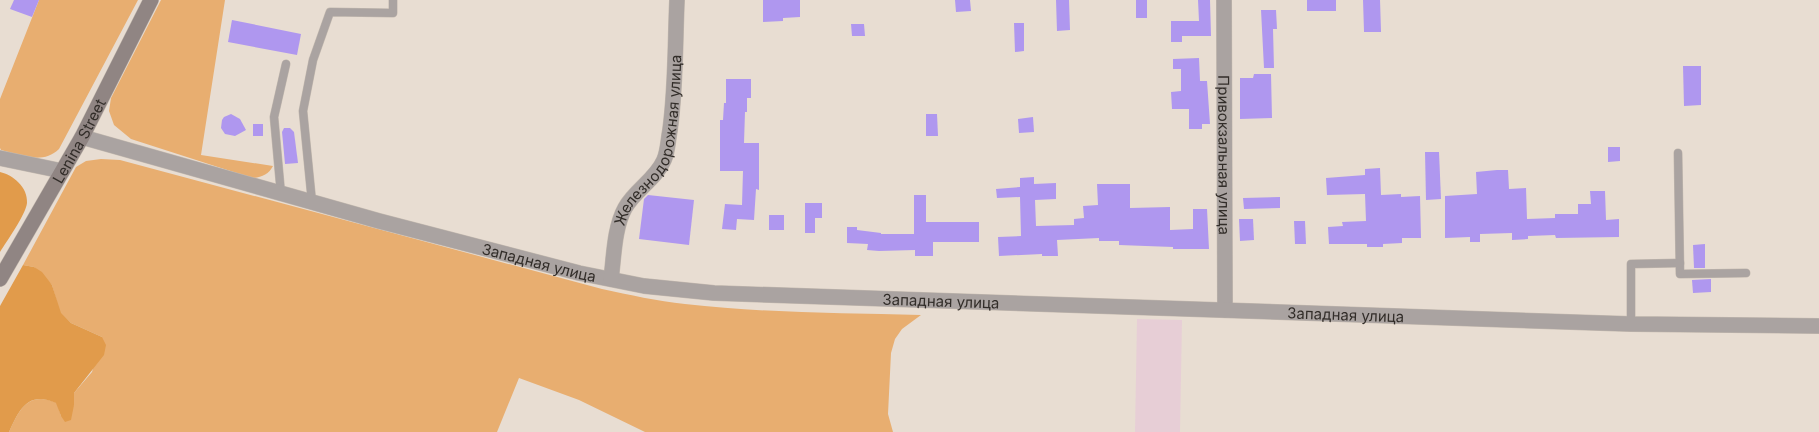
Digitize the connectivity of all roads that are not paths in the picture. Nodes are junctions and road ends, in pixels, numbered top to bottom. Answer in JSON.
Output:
{"nodes":[{"id":1,"x":151,"y":0,"type":"edge"},
{"id":2,"x":393,"y":0,"type":"edge"},
{"id":3,"x":677,"y":0,"type":"edge"},
{"id":4,"x":1224,"y":0,"type":"edge"},
{"id":5,"x":286,"y":64,"type":"dead end"},
{"id":6,"x":82,"y":137,"type":"junction"},
{"id":7,"x":1678,"y":153,"type":"dead end"},
{"id":8,"x":0,"y":158,"type":"edge"},
{"id":9,"x":62,"y":170,"type":"junction"},
{"id":10,"x":281,"y":194,"type":"junction"},
{"id":11,"x":312,"y":202,"type":"junction"},
{"id":12,"x":1680,"y":263,"type":"junction"},
{"id":13,"x":1746,"y":273,"type":"dead end"},
{"id":14,"x":0,"y":279,"type":"edge"},
{"id":15,"x":611,"y":279,"type":"junction"},
{"id":16,"x":1224,"y":310,"type":"junction"},
{"id":17,"x":1631,"y":324,"type":"junction"},
{"id":18,"x":1819,"y":326,"type":"edge"}],
"edges":[{"from":1,"to":6,"type":"main road","name":"Lenina Street"},
{"from":2,"to":11,"type":"lane"},
{"from":3,"to":15,"type":"street","name":"Железнодорожная улица"},
{"from":4,"to":16,"type":"street","name":"Привокзальная улица"},
{"from":5,"to":10,"type":"lane"},
{"from":6,"to":9,"type":"main road","name":"Lenina Street"},
{"from":6,"to":10,"type":"street","name":"Западная улица"},
{"from":7,"to":12,"type":"lane"},
{"from":8,"to":9,"type":"street"},
{"from":9,"to":14,"type":"main road","name":"Lenina Street"},
{"from":10,"to":11,"type":"street","name":"Западная улица"},
{"from":11,"to":15,"type":"street","name":"Западная улица"},
{"from":12,"to":13,"type":"lane"},
{"from":12,"to":17,"type":"lane"},
{"from":15,"to":16,"type":"street","name":"Западная улица"},
{"from":16,"to":17,"type":"street","name":"Западная улица"},
{"from":17,"to":18,"type":"street","name":"Западная улица"}]}
